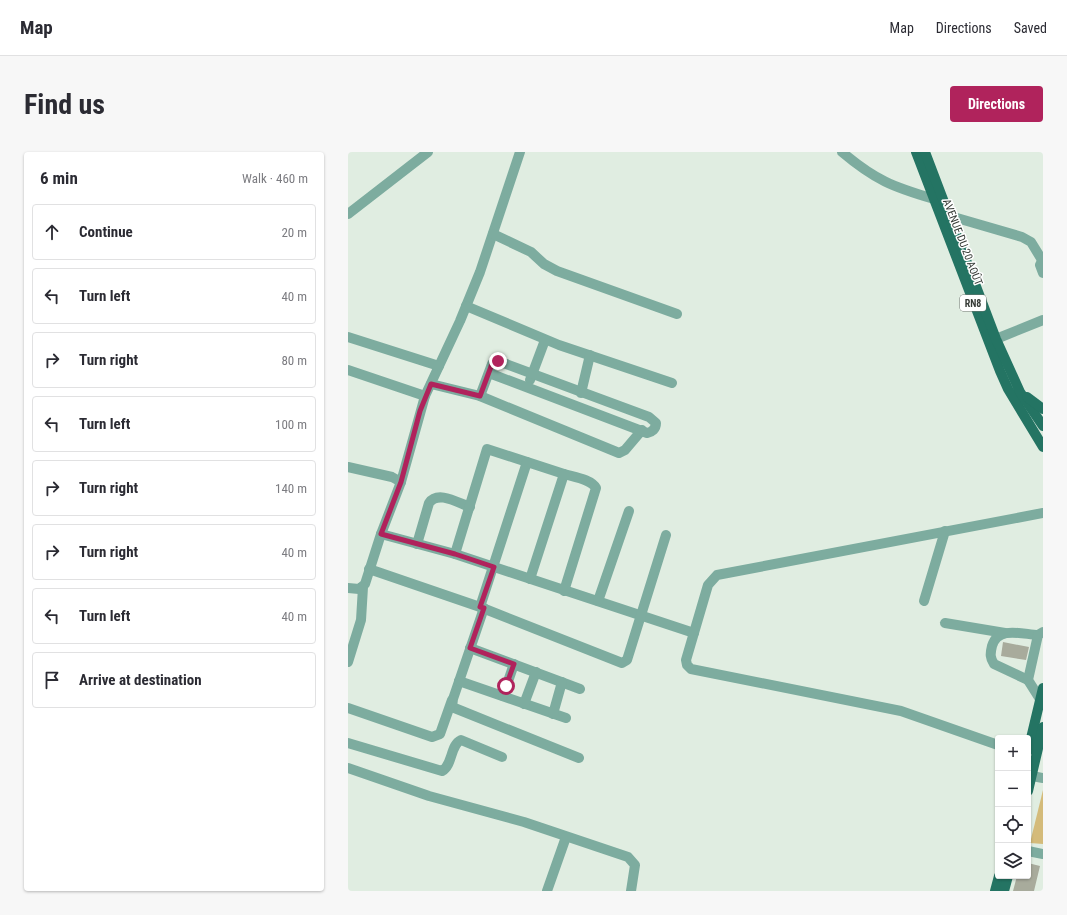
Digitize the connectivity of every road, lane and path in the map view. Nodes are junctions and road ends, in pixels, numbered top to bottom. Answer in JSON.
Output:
{"nodes":[{"id":1,"x":428,"y":152,"type":"edge"},
{"id":2,"x":520,"y":152,"type":"edge"},
{"id":3,"x":842,"y":152,"type":"edge"},
{"id":4,"x":916,"y":152,"type":"edge"},
{"id":5,"x":925,"y":152,"type":"edge"},
{"id":6,"x":934,"y":199,"type":"junction"},
{"id":7,"x":348,"y":214,"type":"edge"},
{"id":8,"x":950,"y":216,"type":"junction"},
{"id":9,"x":493,"y":234,"type":"junction"},
{"id":10,"x":1042,"y":260,"type":"edge"},
{"id":11,"x":1043,"y":273,"type":"edge"},
{"id":12,"x":466,"y":306,"type":"junction"},
{"id":13,"x":677,"y":314,"type":"dead end"},
{"id":14,"x":1043,"y":320,"type":"edge"},
{"id":15,"x":348,"y":337,"type":"edge"},
{"id":16,"x":996,"y":339,"type":"junction"},
{"id":17,"x":545,"y":340,"type":"junction"},
{"id":18,"x":590,"y":356,"type":"junction"},
{"id":19,"x":439,"y":366,"type":"junction"},
{"id":20,"x":348,"y":370,"type":"edge"},
{"id":21,"x":489,"y":373,"type":"junction"},
{"id":22,"x":532,"y":374,"type":"junction"},
{"id":23,"x":672,"y":383,"type":"dead end"},
{"id":24,"x":431,"y":384,"type":"junction"},
{"id":25,"x":528,"y":388,"type":"junction"},
{"id":26,"x":581,"y":392,"type":"junction"},
{"id":27,"x":1020,"y":392,"type":"junction"},
{"id":28,"x":425,"y":396,"type":"junction"},
{"id":29,"x":480,"y":396,"type":"junction"},
{"id":30,"x":1043,"y":409,"type":"edge"},
{"id":31,"x":1043,"y":426,"type":"edge"},
{"id":32,"x":642,"y":430,"type":"junction"},
{"id":33,"x":1043,"y":447,"type":"edge"},
{"id":34,"x":527,"y":462,"type":"junction"},
{"id":35,"x":348,"y":468,"type":"edge"},
{"id":36,"x":564,"y":474,"type":"junction"},
{"id":37,"x":401,"y":482,"type":"junction"},
{"id":38,"x":470,"y":507,"type":"junction"},
{"id":39,"x":629,"y":511,"type":"dead end"},
{"id":40,"x":1043,"y":513,"type":"edge"},
{"id":41,"x":946,"y":531,"type":"junction"},
{"id":42,"x":381,"y":534,"type":"junction"},
{"id":43,"x":666,"y":534,"type":"dead end"},
{"id":44,"x":417,"y":544,"type":"junction"},
{"id":45,"x":455,"y":554,"type":"junction"},
{"id":46,"x":494,"y":567,"type":"junction"},
{"id":47,"x":369,"y":569,"type":"junction"},
{"id":48,"x":530,"y":579,"type":"junction"},
{"id":49,"x":363,"y":587,"type":"junction"},
{"id":50,"x":348,"y":588,"type":"edge"},
{"id":51,"x":564,"y":591,"type":"junction"},
{"id":52,"x":598,"y":601,"type":"junction"},
{"id":53,"x":924,"y":601,"type":"dead end"},
{"id":54,"x":482,"y":607,"type":"junction"},
{"id":55,"x":641,"y":616,"type":"junction"},
{"id":56,"x":945,"y":623,"type":"dead end"},
{"id":57,"x":359,"y":631,"type":"junction"},
{"id":58,"x":348,"y":633,"type":"edge"},
{"id":59,"x":694,"y":633,"type":"junction"},
{"id":60,"x":1005,"y":633,"type":"junction"},
{"id":61,"x":1041,"y":634,"type":"edge"},
{"id":62,"x":470,"y":648,"type":"junction"},
{"id":63,"x":348,"y":662,"type":"edge"},
{"id":64,"x":514,"y":664,"type":"junction"},
{"id":65,"x":536,"y":672,"type":"junction"},
{"id":66,"x":1028,"y":680,"type":"junction"},
{"id":67,"x":459,"y":681,"type":"junction"},
{"id":68,"x":562,"y":682,"type":"junction"},
{"id":69,"x":1043,"y":688,"type":"edge"},
{"id":70,"x":580,"y":689,"type":"dead end"},
{"id":71,"x":503,"y":696,"type":"junction"},
{"id":72,"x":452,"y":699,"type":"junction"},
{"id":73,"x":1040,"y":699,"type":"junction"},
{"id":74,"x":524,"y":704,"type":"junction"},
{"id":75,"x":348,"y":708,"type":"edge"},
{"id":76,"x":553,"y":714,"type":"junction"},
{"id":77,"x":566,"y":718,"type":"dead end"},
{"id":78,"x":1043,"y":727,"type":"edge"},
{"id":79,"x":1031,"y":738,"type":"edge"},
{"id":80,"x":348,"y":743,"type":"edge"},
{"id":81,"x":995,"y":744,"type":"edge"},
{"id":82,"x":502,"y":757,"type":"dead end"},
{"id":83,"x":579,"y":758,"type":"dead end"},
{"id":84,"x":348,"y":768,"type":"edge"},
{"id":85,"x":1032,"y":776,"type":"junction"},
{"id":86,"x":1043,"y":778,"type":"edge"},
{"id":87,"x":1031,"y":780,"type":"edge"},
{"id":88,"x":566,"y":837,"type":"junction"},
{"id":89,"x":1031,"y":852,"type":"edge"},
{"id":90,"x":1043,"y":854,"type":"edge"},
{"id":91,"x":998,"y":879,"type":"edge"},
{"id":92,"x":1007,"y":879,"type":"edge"},
{"id":93,"x":547,"y":891,"type":"edge"},
{"id":94,"x":631,"y":891,"type":"edge"},
{"id":95,"x":995,"y":891,"type":"edge"},
{"id":96,"x":1004,"y":891,"type":"edge"}],
"edges":[{"from":1,"to":7,"type":"street"},
{"from":2,"to":9,"type":"street"},
{"from":3,"to":6,"type":"street"},
{"from":4,"to":6,"type":"main road","name":"AVENUE DU 20 AOÛT","number":"RN8"},
{"from":5,"to":8,"type":"main road","name":"AVENUE DU 20 AOÛT","number":"RN8"},
{"from":6,"to":33,"type":"main road","name":"AVENUE DU 20 AOÛT","number":"RN8"},
{"from":8,"to":10,"type":"street"},
{"from":8,"to":16,"type":"main road","name":"AVENUE DU 20 AOÛT","number":"RN8"},
{"from":9,"to":12,"type":"street"},
{"from":9,"to":13,"type":"street"},
{"from":10,"to":11,"type":"street"},
{"from":12,"to":17,"type":"street"},
{"from":12,"to":19,"type":"street"},
{"from":14,"to":16,"type":"street"},
{"from":15,"to":19,"type":"street"},
{"from":16,"to":27,"type":"main road","name":"AVENUE DU 20 AOÛT","number":"RN8"},
{"from":17,"to":18,"type":"street"},
{"from":17,"to":22,"type":"street"},
{"from":18,"to":23,"type":"street"},
{"from":18,"to":26,"type":"street"},
{"from":19,"to":24,"type":"street"},
{"from":20,"to":28,"type":"street"},
{"from":21,"to":22,"type":"street"},
{"from":21,"to":25,"type":"street"},
{"from":21,"to":29,"type":"street"},
{"from":22,"to":25,"type":"street"},
{"from":22,"to":26,"type":"street"},
{"from":24,"to":28,"type":"street"},
{"from":24,"to":29,"type":"street"},
{"from":25,"to":32,"type":"street"},
{"from":26,"to":32,"type":"street"},
{"from":27,"to":30,"type":"main road"},
{"from":27,"to":31,"type":"main road","name":"AVENUE DU 20 AOÛT","number":"RN8"},
{"from":28,"to":37,"type":"street"},
{"from":29,"to":32,"type":"street"},
{"from":34,"to":36,"type":"street"},
{"from":34,"to":38,"type":"street"},
{"from":34,"to":46,"type":"street"},
{"from":35,"to":37,"type":"street"},
{"from":36,"to":48,"type":"street"},
{"from":36,"to":51,"type":"street"},
{"from":37,"to":42,"type":"street"},
{"from":38,"to":44,"type":"street"},
{"from":38,"to":45,"type":"street"},
{"from":39,"to":52,"type":"street"},
{"from":40,"to":41,"type":"street"},
{"from":41,"to":53,"type":"street"},
{"from":41,"to":59,"type":"street"},
{"from":42,"to":44,"type":"street"},
{"from":42,"to":47,"type":"street"},
{"from":43,"to":55,"type":"street"},
{"from":44,"to":45,"type":"street"},
{"from":45,"to":46,"type":"street"},
{"from":46,"to":48,"type":"street"},
{"from":46,"to":54,"type":"street"},
{"from":47,"to":49,"type":"street"},
{"from":47,"to":54,"type":"street"},
{"from":48,"to":51,"type":"street"},
{"from":49,"to":50,"type":"street"},
{"from":49,"to":57,"type":"street"},
{"from":51,"to":52,"type":"street"},
{"from":52,"to":55,"type":"street"},
{"from":54,"to":55,"type":"street"},
{"from":54,"to":62,"type":"street"},
{"from":55,"to":59,"type":"street"},
{"from":56,"to":60,"type":"street"},
{"from":57,"to":58,"type":"street"},
{"from":57,"to":63,"type":"street"},
{"from":59,"to":81,"type":"street"},
{"from":60,"to":61,"type":"street"},
{"from":60,"to":66,"type":"street"},
{"from":61,"to":66,"type":"street"},
{"from":62,"to":64,"type":"street"},
{"from":62,"to":67,"type":"street"},
{"from":64,"to":65,"type":"street"},
{"from":64,"to":71,"type":"street"},
{"from":65,"to":68,"type":"street"},
{"from":65,"to":74,"type":"street"},
{"from":66,"to":73,"type":"street"},
{"from":67,"to":71,"type":"street"},
{"from":67,"to":72,"type":"street"},
{"from":68,"to":70,"type":"street"},
{"from":68,"to":76,"type":"street"},
{"from":69,"to":73,"type":"main road"},
{"from":71,"to":74,"type":"street"},
{"from":72,"to":75,"type":"street"},
{"from":72,"to":83,"type":"street"},
{"from":73,"to":79,"type":"main road"},
{"from":74,"to":76,"type":"street"},
{"from":76,"to":77,"type":"street"},
{"from":78,"to":85,"type":"main road"},
{"from":80,"to":82,"type":"street"},
{"from":84,"to":88,"type":"street"},
{"from":85,"to":86,"type":"street"},
{"from":85,"to":87,"type":"main road"},
{"from":88,"to":93,"type":"street"},
{"from":88,"to":94,"type":"street"},
{"from":89,"to":90,"type":"street"},
{"from":91,"to":95,"type":"main road"},
{"from":92,"to":96,"type":"main road"}]}
